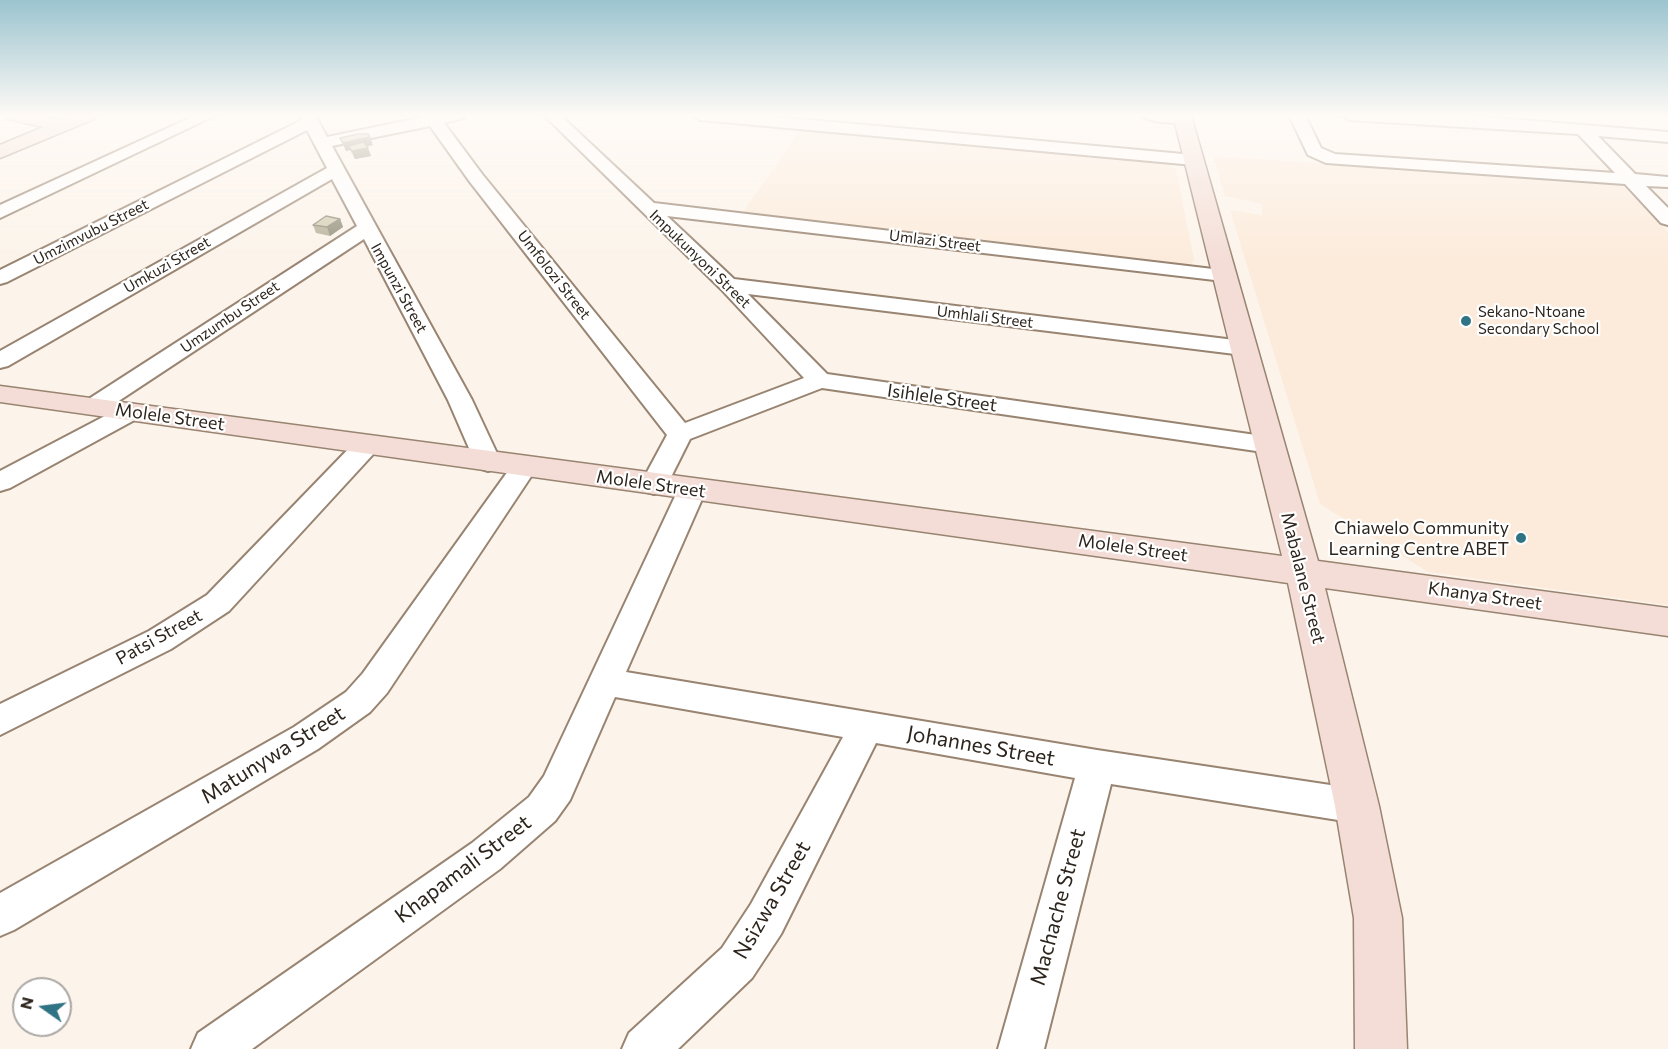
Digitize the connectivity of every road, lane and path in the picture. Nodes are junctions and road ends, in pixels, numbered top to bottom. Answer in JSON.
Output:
{"nodes":[{"id":1,"x":104,"y":164,"type":"edge"},
{"id":2,"x":220,"y":164,"type":"edge"},
{"id":3,"x":332,"y":164,"type":"edge"},
{"id":4,"x":466,"y":164,"type":"edge"},
{"id":5,"x":601,"y":164,"type":"edge"},
{"id":6,"x":1195,"y":164,"type":"edge"},
{"id":7,"x":1406,"y":164,"type":"edge"},
{"id":8,"x":1616,"y":164,"type":"edge"},
{"id":9,"x":335,"y":170,"type":"junction"},
{"id":10,"x":1630,"y":179,"type":"junction"},
{"id":11,"x":1668,"y":182,"type":"edge"},
{"id":12,"x":646,"y":208,"type":"junction"},
{"id":13,"x":0,"y":212,"type":"edge"},
{"id":14,"x":1668,"y":219,"type":"edge"},
{"id":15,"x":366,"y":229,"type":"junction"},
{"id":16,"x":1223,"y":275,"type":"junction"},
{"id":17,"x":0,"y":278,"type":"edge"},
{"id":18,"x":728,"y":285,"type":"junction"},
{"id":19,"x":1243,"y":348,"type":"junction"},
{"id":20,"x":0,"y":361,"type":"edge"},
{"id":21,"x":820,"y":380,"type":"junction"},
{"id":22,"x":0,"y":394,"type":"edge"},
{"id":23,"x":93,"y":407,"type":"junction"},
{"id":24,"x":131,"y":412,"type":"junction"},
{"id":25,"x":680,"y":434,"type":"junction"},
{"id":26,"x":368,"y":444,"type":"junction"},
{"id":27,"x":1270,"y":445,"type":"junction"},
{"id":28,"x":488,"y":462,"type":"junction"},
{"id":29,"x":525,"y":466,"type":"junction"},
{"id":30,"x":0,"y":482,"type":"edge"},
{"id":31,"x":654,"y":485,"type":"junction"},
{"id":32,"x":692,"y":490,"type":"junction"},
{"id":33,"x":1303,"y":571,"type":"junction"},
{"id":34,"x":1668,"y":622,"type":"edge"},
{"id":35,"x":605,"y":682,"type":"junction"},
{"id":36,"x":0,"y":720,"type":"edge"},
{"id":37,"x":867,"y":727,"type":"junction"},
{"id":38,"x":1097,"y":766,"type":"junction"},
{"id":39,"x":1357,"y":806,"type":"junction"},
{"id":40,"x":0,"y":916,"type":"edge"},
{"id":41,"x":214,"y":1049,"type":"edge"},
{"id":42,"x":645,"y":1049,"type":"edge"},
{"id":43,"x":1021,"y":1049,"type":"edge"},
{"id":44,"x":1381,"y":1049,"type":"edge"}],
"edges":[{"from":1,"to":13,"type":"street"},
{"from":2,"to":17,"type":"street","name":"Umzimvubu Street"},
{"from":3,"to":9,"type":"street","name":"Impunzi Street"},
{"from":4,"to":25,"type":"street","name":"Umfolozi Street"},
{"from":5,"to":12,"type":"street","name":"Impukunyoni Street"},
{"from":6,"to":16,"type":"street","name":"Mabalane Street"},
{"from":7,"to":10,"type":"street"},
{"from":8,"to":10,"type":"street"},
{"from":9,"to":15,"type":"street","name":"Impunzi Street"},
{"from":9,"to":20,"type":"street","name":"Umkuzi Street"},
{"from":10,"to":11,"type":"street"},
{"from":10,"to":14,"type":"street"},
{"from":12,"to":16,"type":"street","name":"Umlazi Street"},
{"from":12,"to":18,"type":"street","name":"Impukunyoni Street"},
{"from":15,"to":23,"type":"street","name":"Umzumbu Street"},
{"from":15,"to":28,"type":"street","name":"Impunzi Street"},
{"from":16,"to":19,"type":"street","name":"Mabalane Street"},
{"from":18,"to":19,"type":"street","name":"Umhlali Street"},
{"from":18,"to":21,"type":"street","name":"Impukunyoni Street"},
{"from":19,"to":27,"type":"street","name":"Mabalane Street"},
{"from":21,"to":25,"type":"street","name":"Isihlele Street"},
{"from":21,"to":27,"type":"street","name":"Isihlele Street"},
{"from":22,"to":23,"type":"street","name":"Molele Street"},
{"from":23,"to":24,"type":"street","name":"Molele Street"},
{"from":24,"to":26,"type":"street","name":"Molele Street"},
{"from":24,"to":30,"type":"street"},
{"from":25,"to":31,"type":"street"},
{"from":26,"to":28,"type":"street","name":"Molele Street"},
{"from":26,"to":36,"type":"street","name":"Patsi Street"},
{"from":27,"to":33,"type":"street","name":"Mabalane Street"},
{"from":28,"to":29,"type":"street","name":"Molele Street"},
{"from":29,"to":31,"type":"street","name":"Molele Street"},
{"from":29,"to":40,"type":"street","name":"Matunywa Street"},
{"from":31,"to":32,"type":"street","name":"Molele Street"},
{"from":32,"to":33,"type":"street","name":"Molele Street"},
{"from":32,"to":35,"type":"street","name":"Khapamali Street"},
{"from":33,"to":34,"type":"street","name":"Khanya Street"},
{"from":33,"to":39,"type":"street","name":"Mabalane Street"},
{"from":35,"to":37,"type":"street","name":"Johannes Street"},
{"from":35,"to":41,"type":"street","name":"Khapamali Street"},
{"from":37,"to":38,"type":"street","name":"Johannes Street"},
{"from":37,"to":42,"type":"street","name":"Nsizwa Street"},
{"from":38,"to":39,"type":"street","name":"Johannes Street"},
{"from":38,"to":43,"type":"street","name":"Machache Street"},
{"from":39,"to":44,"type":"street","name":"Mabalane Street"}]}
